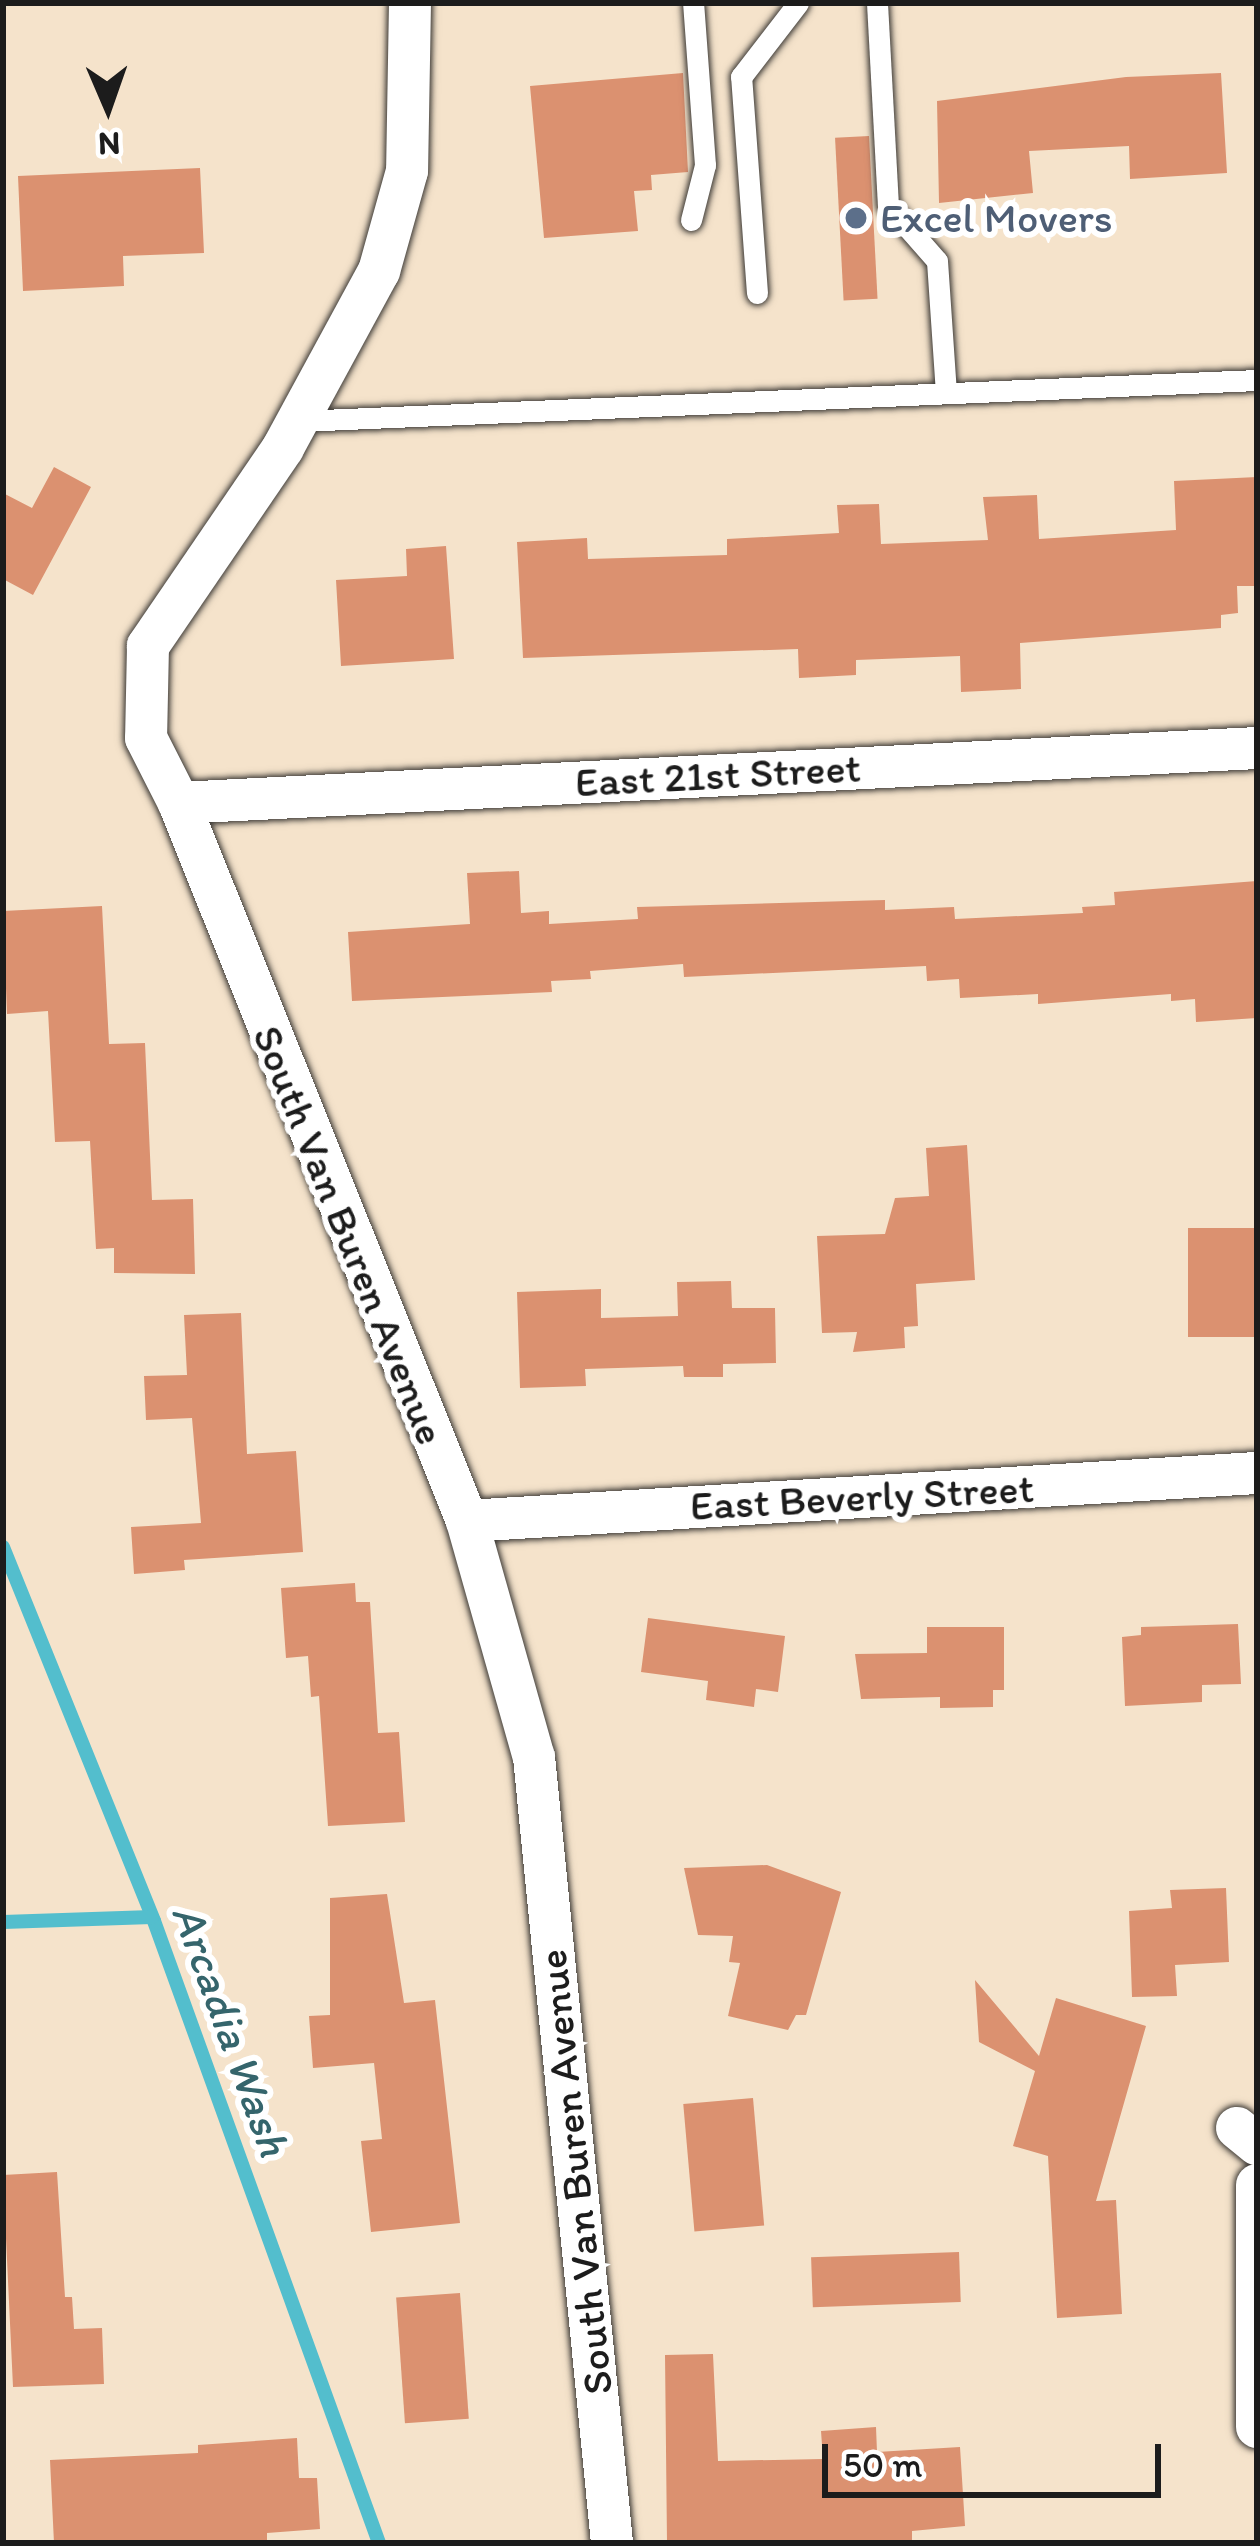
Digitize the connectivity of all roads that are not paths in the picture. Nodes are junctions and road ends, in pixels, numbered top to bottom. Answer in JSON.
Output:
{"nodes":[{"id":1,"x":410,"y":3,"type":"edge"},
{"id":2,"x":693,"y":3,"type":"edge"},
{"id":3,"x":798,"y":3,"type":"edge"},
{"id":4,"x":877,"y":3,"type":"edge"},
{"id":5,"x":691,"y":220,"type":"dead end"},
{"id":6,"x":757,"y":293,"type":"dead end"},
{"id":7,"x":1257,"y":380,"type":"edge"},
{"id":8,"x":946,"y":393,"type":"junction"},
{"id":9,"x":298,"y":421,"type":"junction"},
{"id":10,"x":1257,"y":748,"type":"edge"},
{"id":11,"x":179,"y":802,"type":"junction"},
{"id":12,"x":1257,"y":1473,"type":"edge"},
{"id":13,"x":467,"y":1521,"type":"junction"},
{"id":14,"x":1257,"y":2185,"type":"edge"},
{"id":15,"x":1257,"y":2425,"type":"edge"},
{"id":16,"x":612,"y":2543,"type":"edge"}],
"edges":[{"from":1,"to":9,"type":"street","name":"South Van Buren Avenue"},
{"from":2,"to":5,"type":"lane"},
{"from":3,"to":6,"type":"lane"},
{"from":4,"to":8,"type":"lane"},
{"from":7,"to":8,"type":"lane"},
{"from":8,"to":9,"type":"lane"},
{"from":9,"to":11,"type":"street","name":"South Van Buren Avenue"},
{"from":10,"to":11,"type":"street","name":"East 21st Street"},
{"from":11,"to":13,"type":"street","name":"South Van Buren Avenue"},
{"from":12,"to":13,"type":"street","name":"East Beverly Street"},
{"from":13,"to":16,"type":"street","name":"South Van Buren Avenue"},
{"from":14,"to":15,"type":"street"}]}
